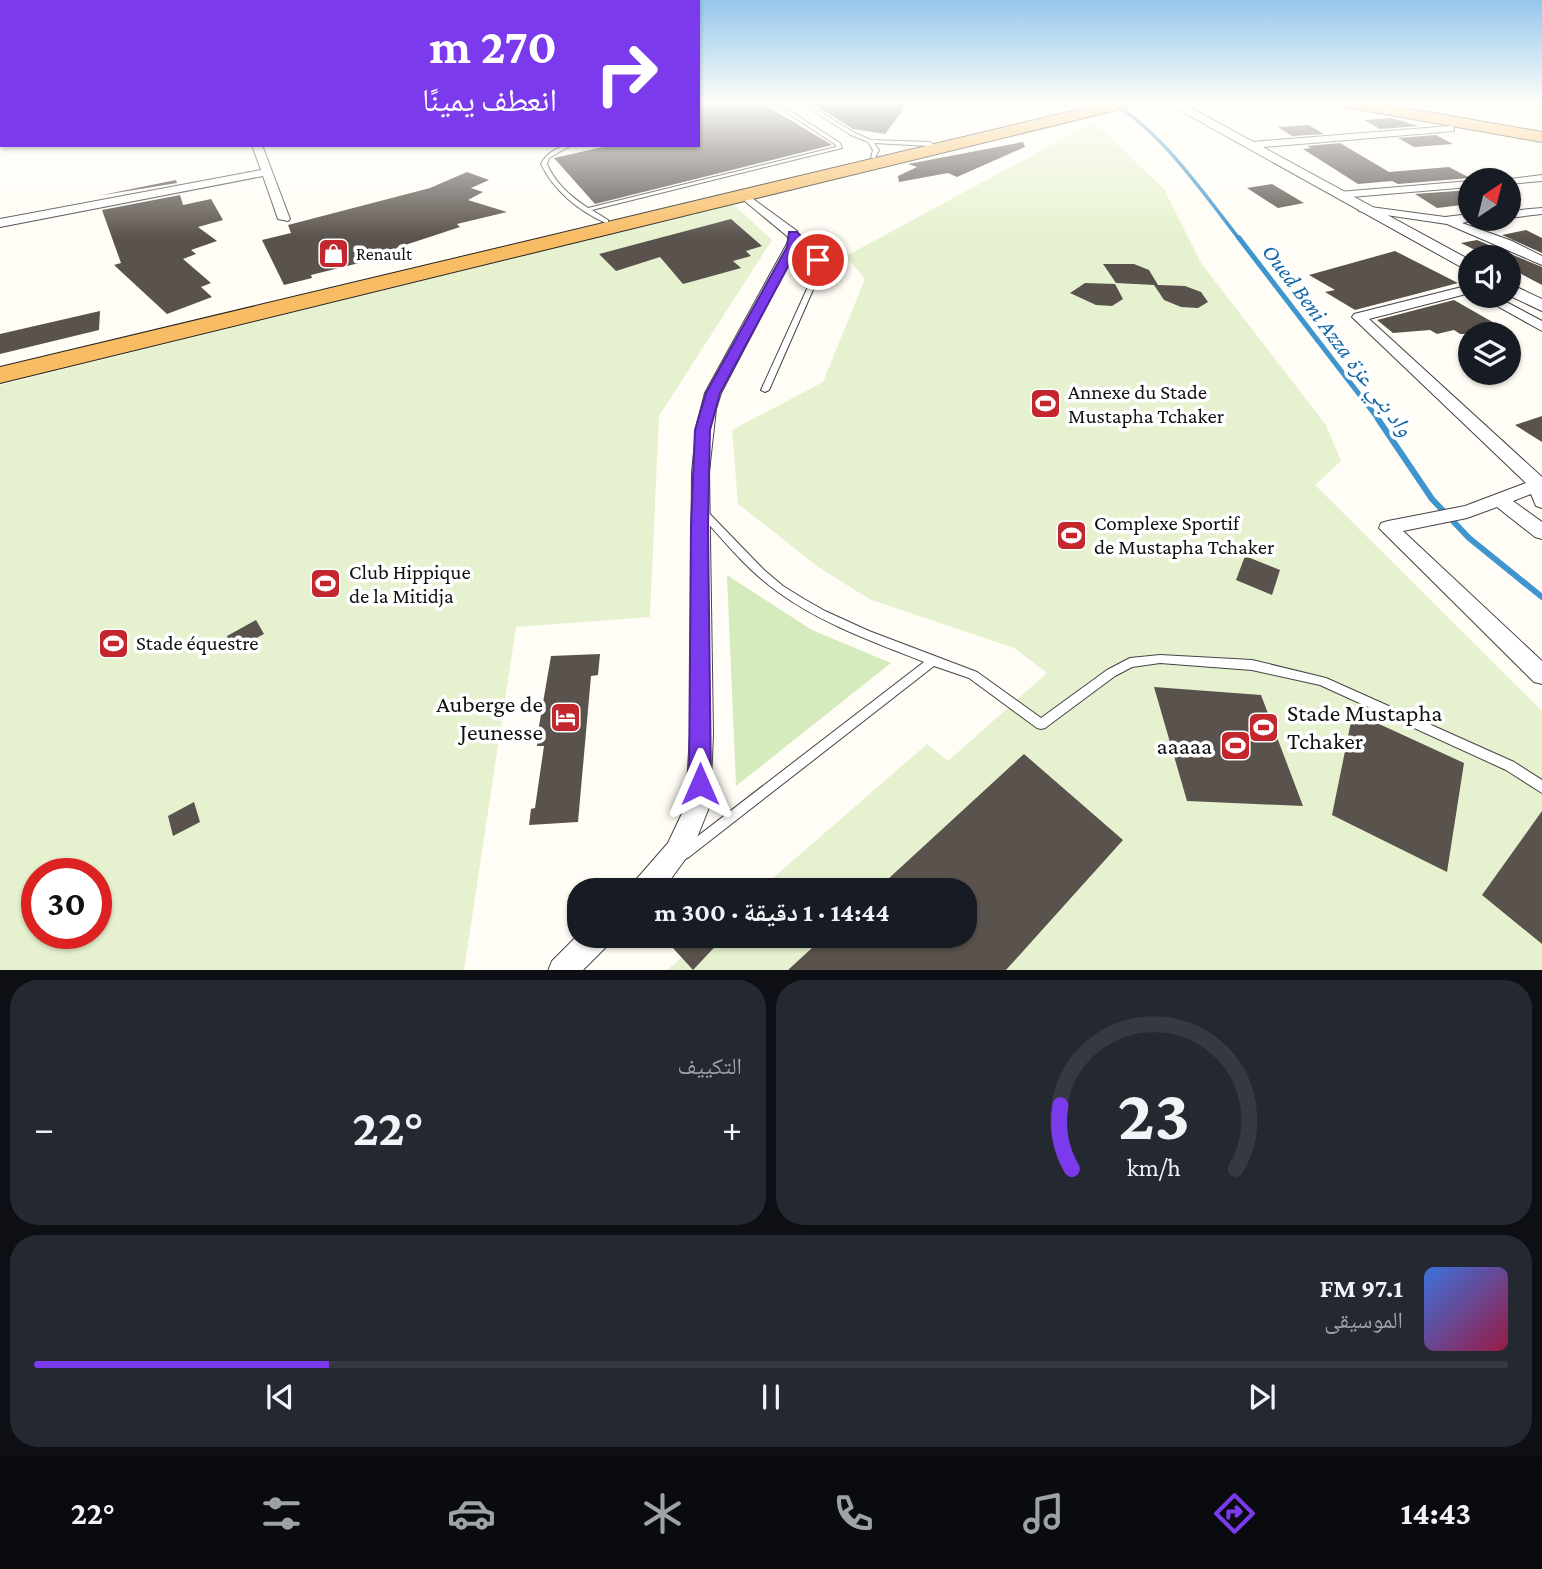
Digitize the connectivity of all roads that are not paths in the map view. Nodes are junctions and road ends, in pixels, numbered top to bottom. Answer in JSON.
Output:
{"nodes":[{"id":1,"x":258,"y":147,"type":"edge"},
{"id":2,"x":566,"y":147,"type":"edge"},
{"id":3,"x":839,"y":147,"type":"edge"},
{"id":4,"x":892,"y":147,"type":"edge"},
{"id":5,"x":936,"y":147,"type":"edge"},
{"id":6,"x":1255,"y":147,"type":"edge"},
{"id":7,"x":872,"y":149,"type":"joint"},
{"id":8,"x":266,"y":172,"type":"junction"},
{"id":9,"x":1542,"y":178,"type":"edge"},
{"id":10,"x":1521,"y":180,"type":"edge"},
{"id":11,"x":1458,"y":185,"type":"edge"},
{"id":12,"x":1339,"y":195,"type":"junction"},
{"id":13,"x":745,"y":196,"type":"junction"},
{"id":14,"x":1363,"y":209,"type":"junction"},
{"id":15,"x":587,"y":210,"type":"junction"},
{"id":16,"x":1542,"y":211,"type":"edge"},
{"id":17,"x":1521,"y":213,"type":"edge"},
{"id":18,"x":284,"y":219,"type":"dead end"},
{"id":19,"x":1458,"y":219,"type":"edge"},
{"id":20,"x":606,"y":221,"type":"junction"},
{"id":21,"x":1445,"y":221,"type":"junction"},
{"id":22,"x":0,"y":223,"type":"edge"},
{"id":23,"x":793,"y":234,"type":"junction"},
{"id":24,"x":1458,"y":260,"type":"edge"},
{"id":25,"x":1542,"y":261,"type":"edge"},
{"id":26,"x":1458,"y":292,"type":"edge"},
{"id":27,"x":1521,"y":295,"type":"edge"},
{"id":28,"x":1542,"y":306,"type":"edge"},
{"id":29,"x":1508,"y":308,"type":"edge"},
{"id":30,"x":1542,"y":327,"type":"edge"},
{"id":31,"x":0,"y":365,"type":"edge"},
{"id":32,"x":0,"y":375,"type":"edge"},
{"id":33,"x":765,"y":390,"type":"dead end"},
{"id":34,"x":1541,"y":490,"type":"edge"},
{"id":35,"x":1501,"y":501,"type":"junction"},
{"id":36,"x":700,"y":509,"type":"junction"},
{"id":37,"x":1542,"y":532,"type":"edge"},
{"id":38,"x":933,"y":661,"type":"junction"},
{"id":39,"x":1542,"y":675,"type":"edge"},
{"id":40,"x":1542,"y":787,"type":"edge"},
{"id":41,"x":669,"y":866,"type":"junction"},
{"id":42,"x":657,"y":878,"type":"edge"},
{"id":43,"x":585,"y":948,"type":"edge"},
{"id":44,"x":563,"y":970,"type":"edge"}],
"edges":[{"from":1,"to":8,"type":"street"},
{"from":2,"to":15,"type":"lane"},
{"from":3,"to":15,"type":"lane"},
{"from":4,"to":7,"type":"highway"},
{"from":5,"to":13,"type":"highway"},
{"from":6,"to":12,"type":"street"},
{"from":7,"to":20,"type":"highway"},
{"from":8,"to":18,"type":"street"},
{"from":8,"to":22,"type":"street"},
{"from":9,"to":10,"type":"street"},
{"from":11,"to":12,"type":"street"},
{"from":12,"to":14,"type":"street"},
{"from":13,"to":23,"type":"street"},
{"from":13,"to":32,"type":"highway"},
{"from":14,"to":21,"type":"street"},
{"from":14,"to":24,"type":"street"},
{"from":15,"to":20,"type":"lane"},
{"from":16,"to":17,"type":"street"},
{"from":19,"to":21,"type":"street"},
{"from":20,"to":31,"type":"highway"},
{"from":21,"to":25,"type":"street"},
{"from":23,"to":33,"type":"lane"},
{"from":23,"to":36,"type":"street"},
{"from":26,"to":34,"type":"street"},
{"from":27,"to":28,"type":"street"},
{"from":29,"to":30,"type":"street"},
{"from":34,"to":35,"type":"street"},
{"from":35,"to":37,"type":"street"},
{"from":35,"to":39,"type":"street"},
{"from":36,"to":38,"type":"lane"},
{"from":36,"to":41,"type":"street"},
{"from":38,"to":40,"type":"lane"},
{"from":38,"to":41,"type":"lane"},
{"from":41,"to":42,"type":"street"},
{"from":43,"to":44,"type":"street"}]}
